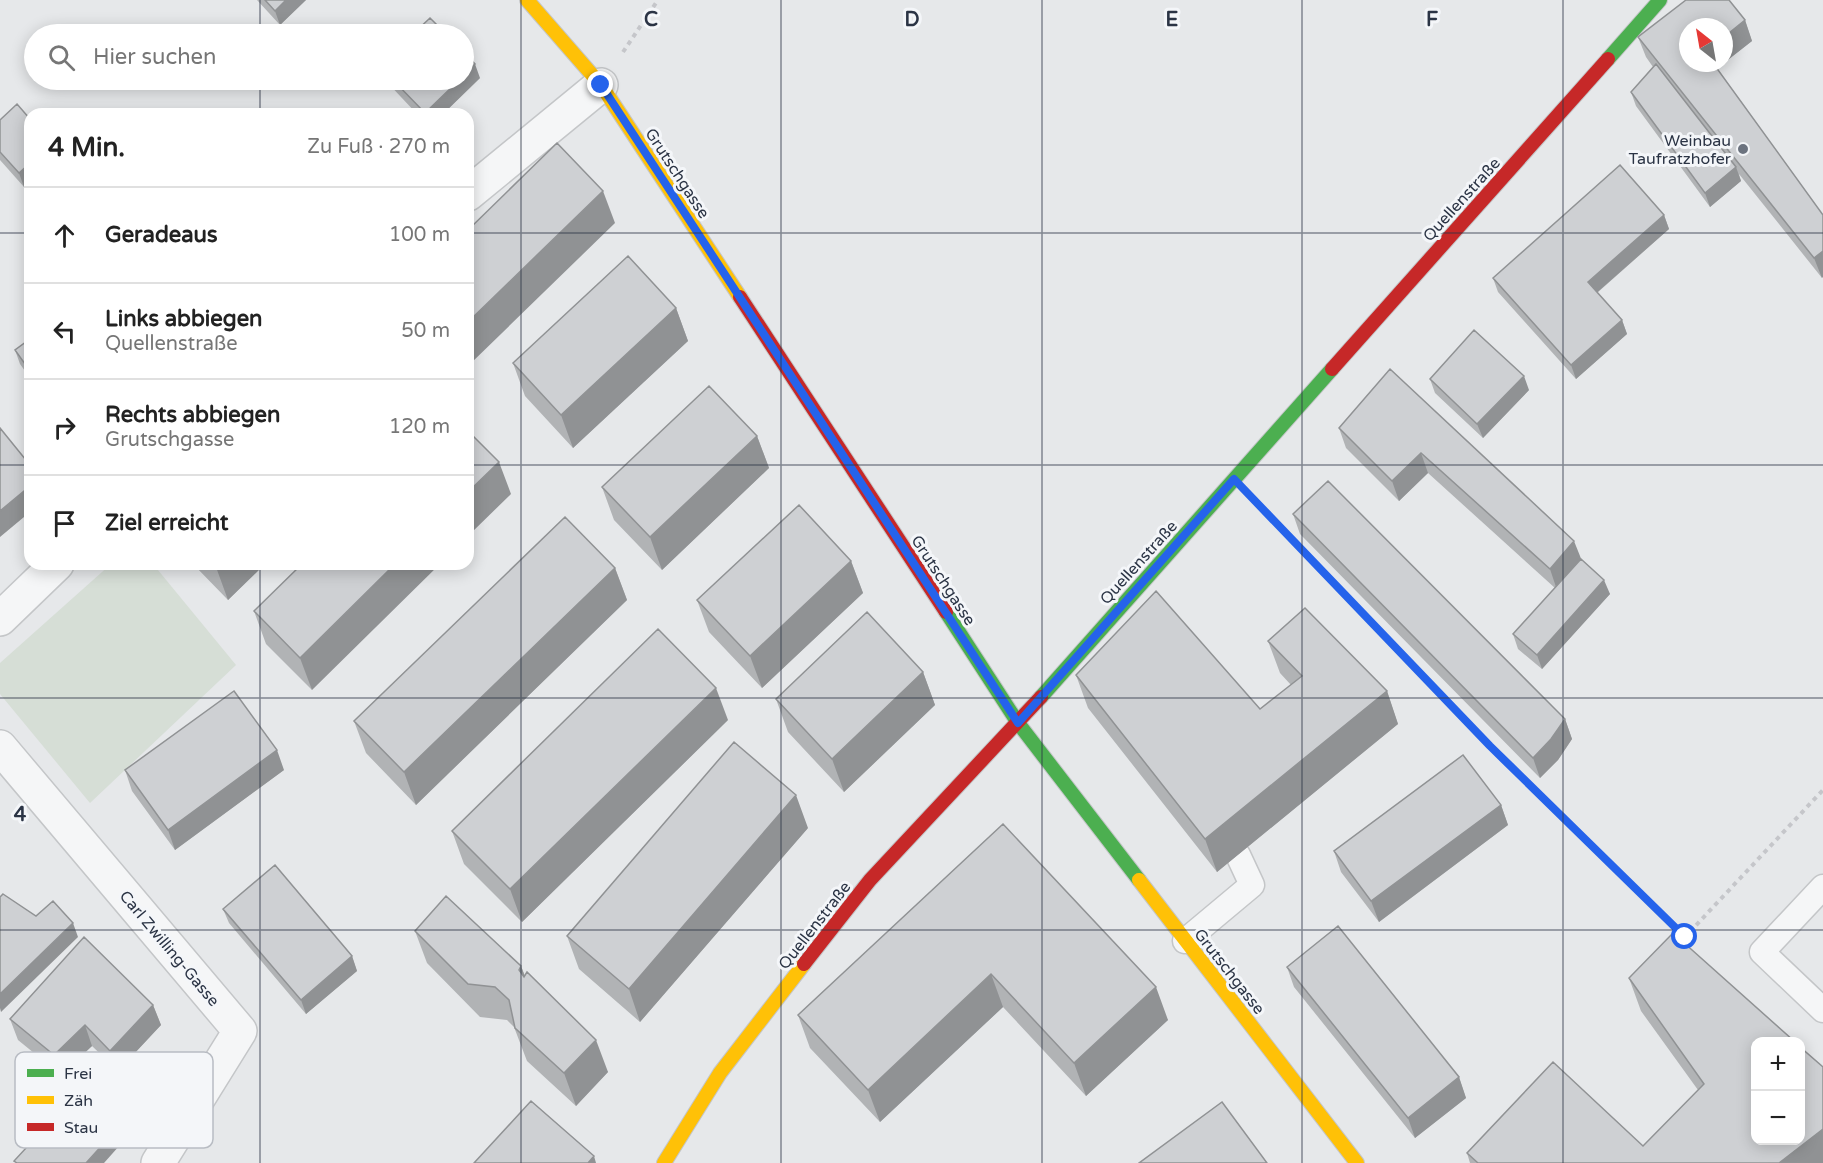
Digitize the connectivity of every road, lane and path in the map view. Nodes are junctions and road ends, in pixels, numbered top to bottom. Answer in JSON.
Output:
{"nodes":[{"id":1,"x":527,"y":0,"type":"edge"},
{"id":2,"x":658,"y":0,"type":"edge"},
{"id":3,"x":1660,"y":0,"type":"edge"},
{"id":4,"x":601,"y":85,"type":"junction"},
{"id":5,"x":474,"y":189,"type":"edge"},
{"id":6,"x":1234,"y":479,"type":"junction"},
{"id":7,"x":51,"y":570,"type":"edge"},
{"id":8,"x":0,"y":619,"type":"edge"},
{"id":9,"x":1018,"y":723,"type":"junction"},
{"id":10,"x":0,"y":747,"type":"edge"},
{"id":11,"x":1823,"y":790,"type":"edge"},
{"id":12,"x":1238,"y":855,"type":"edge"},
{"id":13,"x":1823,"y":887,"type":"edge"},
{"id":14,"x":1185,"y":940,"type":"junction"},
{"id":15,"x":1823,"y":1010,"type":"edge"},
{"id":16,"x":213,"y":1074,"type":"edge"},
{"id":17,"x":167,"y":1148,"type":"edge"},
{"id":18,"x":158,"y":1163,"type":"edge"},
{"id":19,"x":664,"y":1163,"type":"edge"},
{"id":20,"x":1357,"y":1163,"type":"edge"}],
"edges":[{"from":1,"to":4,"type":"street","name":"Grutschgasse"},
{"from":2,"to":4,"type":"path"},
{"from":3,"to":6,"type":"street","name":"Quellenstraße"},
{"from":4,"to":5,"type":"street"},
{"from":4,"to":9,"type":"street","name":"Grutschgasse"},
{"from":6,"to":9,"type":"street","name":"Quellenstraße"},
{"from":6,"to":11,"type":"path"},
{"from":7,"to":8,"type":"street"},
{"from":9,"to":14,"type":"street","name":"Grutschgasse"},
{"from":9,"to":19,"type":"street","name":"Quellenstraße"},
{"from":10,"to":16,"type":"street","name":"Carl Zwilling-Gasse"},
{"from":12,"to":14,"type":"lane"},
{"from":13,"to":15,"type":"lane"},
{"from":14,"to":20,"type":"street","name":"Grutschgasse"},
{"from":17,"to":18,"type":"street","name":"Carl Zwilling-Gasse"}]}
